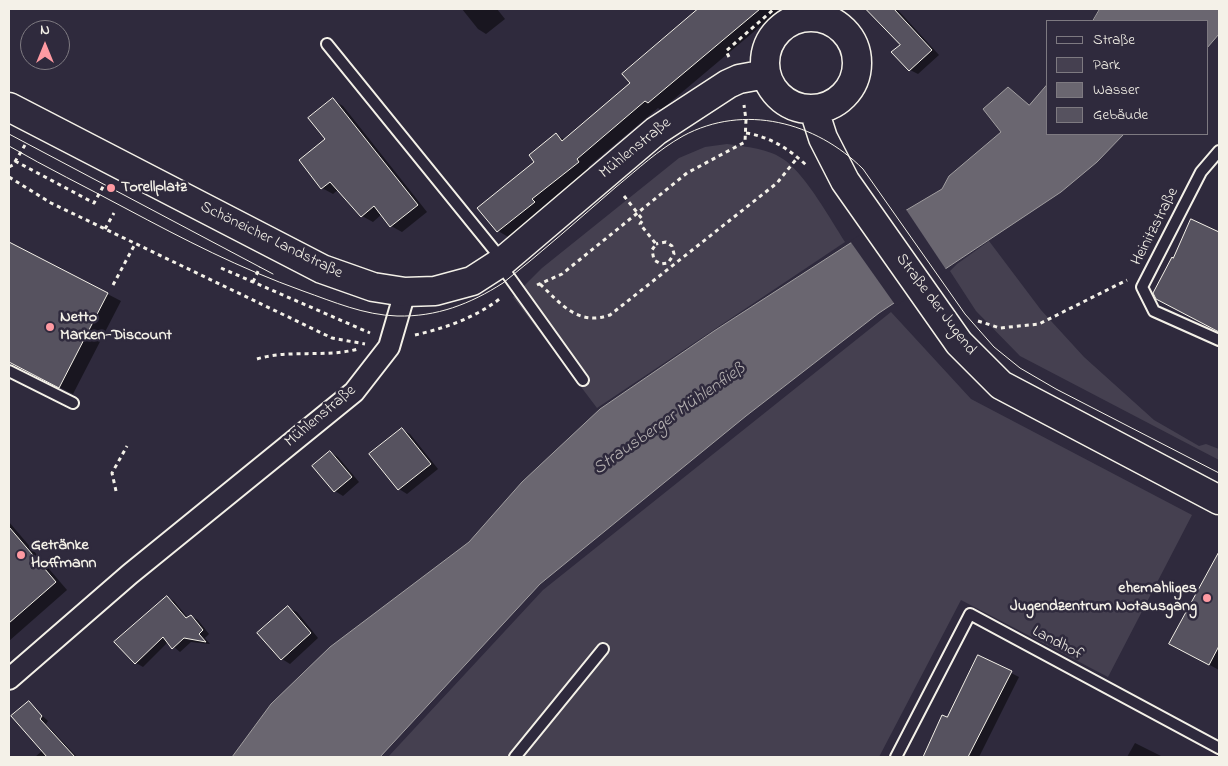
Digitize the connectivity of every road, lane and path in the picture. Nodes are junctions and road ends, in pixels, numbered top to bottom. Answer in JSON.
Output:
{"nodes":[{"id":1,"x":774,"y":9,"type":"edge"},
{"id":2,"x":808,"y":13,"type":"edge"},
{"id":3,"x":326,"y":44,"type":"dead end"},
{"id":4,"x":726,"y":51,"type":"dead end"},
{"id":5,"x":766,"y":74,"type":"junction"},
{"id":6,"x":9,"y":107,"type":"edge"},
{"id":7,"x":814,"y":110,"type":"junction"},
{"id":8,"x":1219,"y":151,"type":"edge"},
{"id":9,"x":798,"y":157,"type":"junction"},
{"id":10,"x":9,"y":167,"type":"edge"},
{"id":11,"x":840,"y":172,"type":"junction"},
{"id":12,"x":9,"y":177,"type":"edge"},
{"id":13,"x":107,"y":181,"type":"dead end"},
{"id":14,"x":624,"y":196,"type":"dead end"},
{"id":15,"x":114,"y":213,"type":"dead end"},
{"id":16,"x":637,"y":213,"type":"junction"},
{"id":17,"x":105,"y":229,"type":"junction"},
{"id":18,"x":135,"y":244,"type":"junction"},
{"id":19,"x":656,"y":244,"type":"junction"},
{"id":20,"x":263,"y":260,"type":"dead end"},
{"id":21,"x":501,"y":262,"type":"junction"},
{"id":22,"x":670,"y":262,"type":"junction"},
{"id":23,"x":672,"y":265,"type":"junction"},
{"id":24,"x":222,"y":268,"type":"dead end"},
{"id":25,"x":1150,"y":269,"type":"junction"},
{"id":26,"x":547,"y":280,"type":"dead end"},
{"id":27,"x":252,"y":282,"type":"junction"},
{"id":28,"x":540,"y":284,"type":"dead end"},
{"id":29,"x":113,"y":285,"type":"dead end"},
{"id":30,"x":518,"y":285,"type":"junction"},
{"id":31,"x":405,"y":292,"type":"junction"},
{"id":32,"x":978,"y":321,"type":"dead end"},
{"id":33,"x":392,"y":340,"type":"junction"},
{"id":34,"x":1219,"y":340,"type":"edge"},
{"id":35,"x":372,"y":345,"type":"junction"},
{"id":36,"x":257,"y":359,"type":"dead end"},
{"id":37,"x":9,"y":371,"type":"edge"},
{"id":38,"x":583,"y":380,"type":"dead end"},
{"id":39,"x":73,"y":403,"type":"dead end"},
{"id":40,"x":127,"y":446,"type":"dead end"},
{"id":41,"x":116,"y":491,"type":"dead end"},
{"id":42,"x":1219,"y":500,"type":"edge"},
{"id":43,"x":603,"y":649,"type":"dead end"},
{"id":44,"x":9,"y":679,"type":"edge"},
{"id":45,"x":1219,"y":748,"type":"edge"},
{"id":46,"x":515,"y":757,"type":"edge"},
{"id":47,"x":896,"y":757,"type":"edge"}],
"edges":[{"from":1,"to":4,"type":"path"},
{"from":2,"to":5,"type":"main road"},
{"from":2,"to":7,"type":"main road"},
{"from":3,"to":21,"type":"lane"},
{"from":5,"to":7,"type":"main road"},
{"from":5,"to":21,"type":"main road","name":"Mühlenstraße"},
{"from":6,"to":31,"type":"main road","name":"Schöneicher Landstraße"},
{"from":7,"to":11,"type":"main road","name":"Straße der Jugend"},
{"from":8,"to":25,"type":"lane","name":"Heinitzstraße"},
{"from":9,"to":11,"type":"path"},
{"from":9,"to":16,"type":"path"},
{"from":9,"to":23,"type":"path"},
{"from":10,"to":13,"type":"path"},
{"from":11,"to":42,"type":"main road","name":"Straße der Jugend"},
{"from":12,"to":17,"type":"path"},
{"from":14,"to":16,"type":"path"},
{"from":15,"to":17,"type":"path"},
{"from":16,"to":19,"type":"path"},
{"from":16,"to":26,"type":"path"},
{"from":17,"to":18,"type":"path"},
{"from":18,"to":29,"type":"path"},
{"from":18,"to":35,"type":"path"},
{"from":19,"to":22,"type":"path"},
{"from":19,"to":22,"type":"path"},
{"from":20,"to":27,"type":"path"},
{"from":21,"to":30,"type":"lane"},
{"from":21,"to":31,"type":"main road","name":"Mühlenstraße"},
{"from":22,"to":23,"type":"path"},
{"from":23,"to":28,"type":"path"},
{"from":24,"to":27,"type":"path"},
{"from":25,"to":32,"type":"path"},
{"from":25,"to":34,"type":"lane","name":"Heinitzstraße"},
{"from":27,"to":35,"type":"path"},
{"from":30,"to":33,"type":"path"},
{"from":30,"to":38,"type":"lane"},
{"from":31,"to":33,"type":"street","name":"Mühlenstraße"},
{"from":33,"to":35,"type":"path"},
{"from":33,"to":44,"type":"street","name":"Mühlenstraße"},
{"from":35,"to":36,"type":"path"},
{"from":37,"to":39,"type":"lane"},
{"from":40,"to":41,"type":"path"},
{"from":43,"to":46,"type":"lane"},
{"from":45,"to":47,"type":"lane","name":"Landhof"}]}
